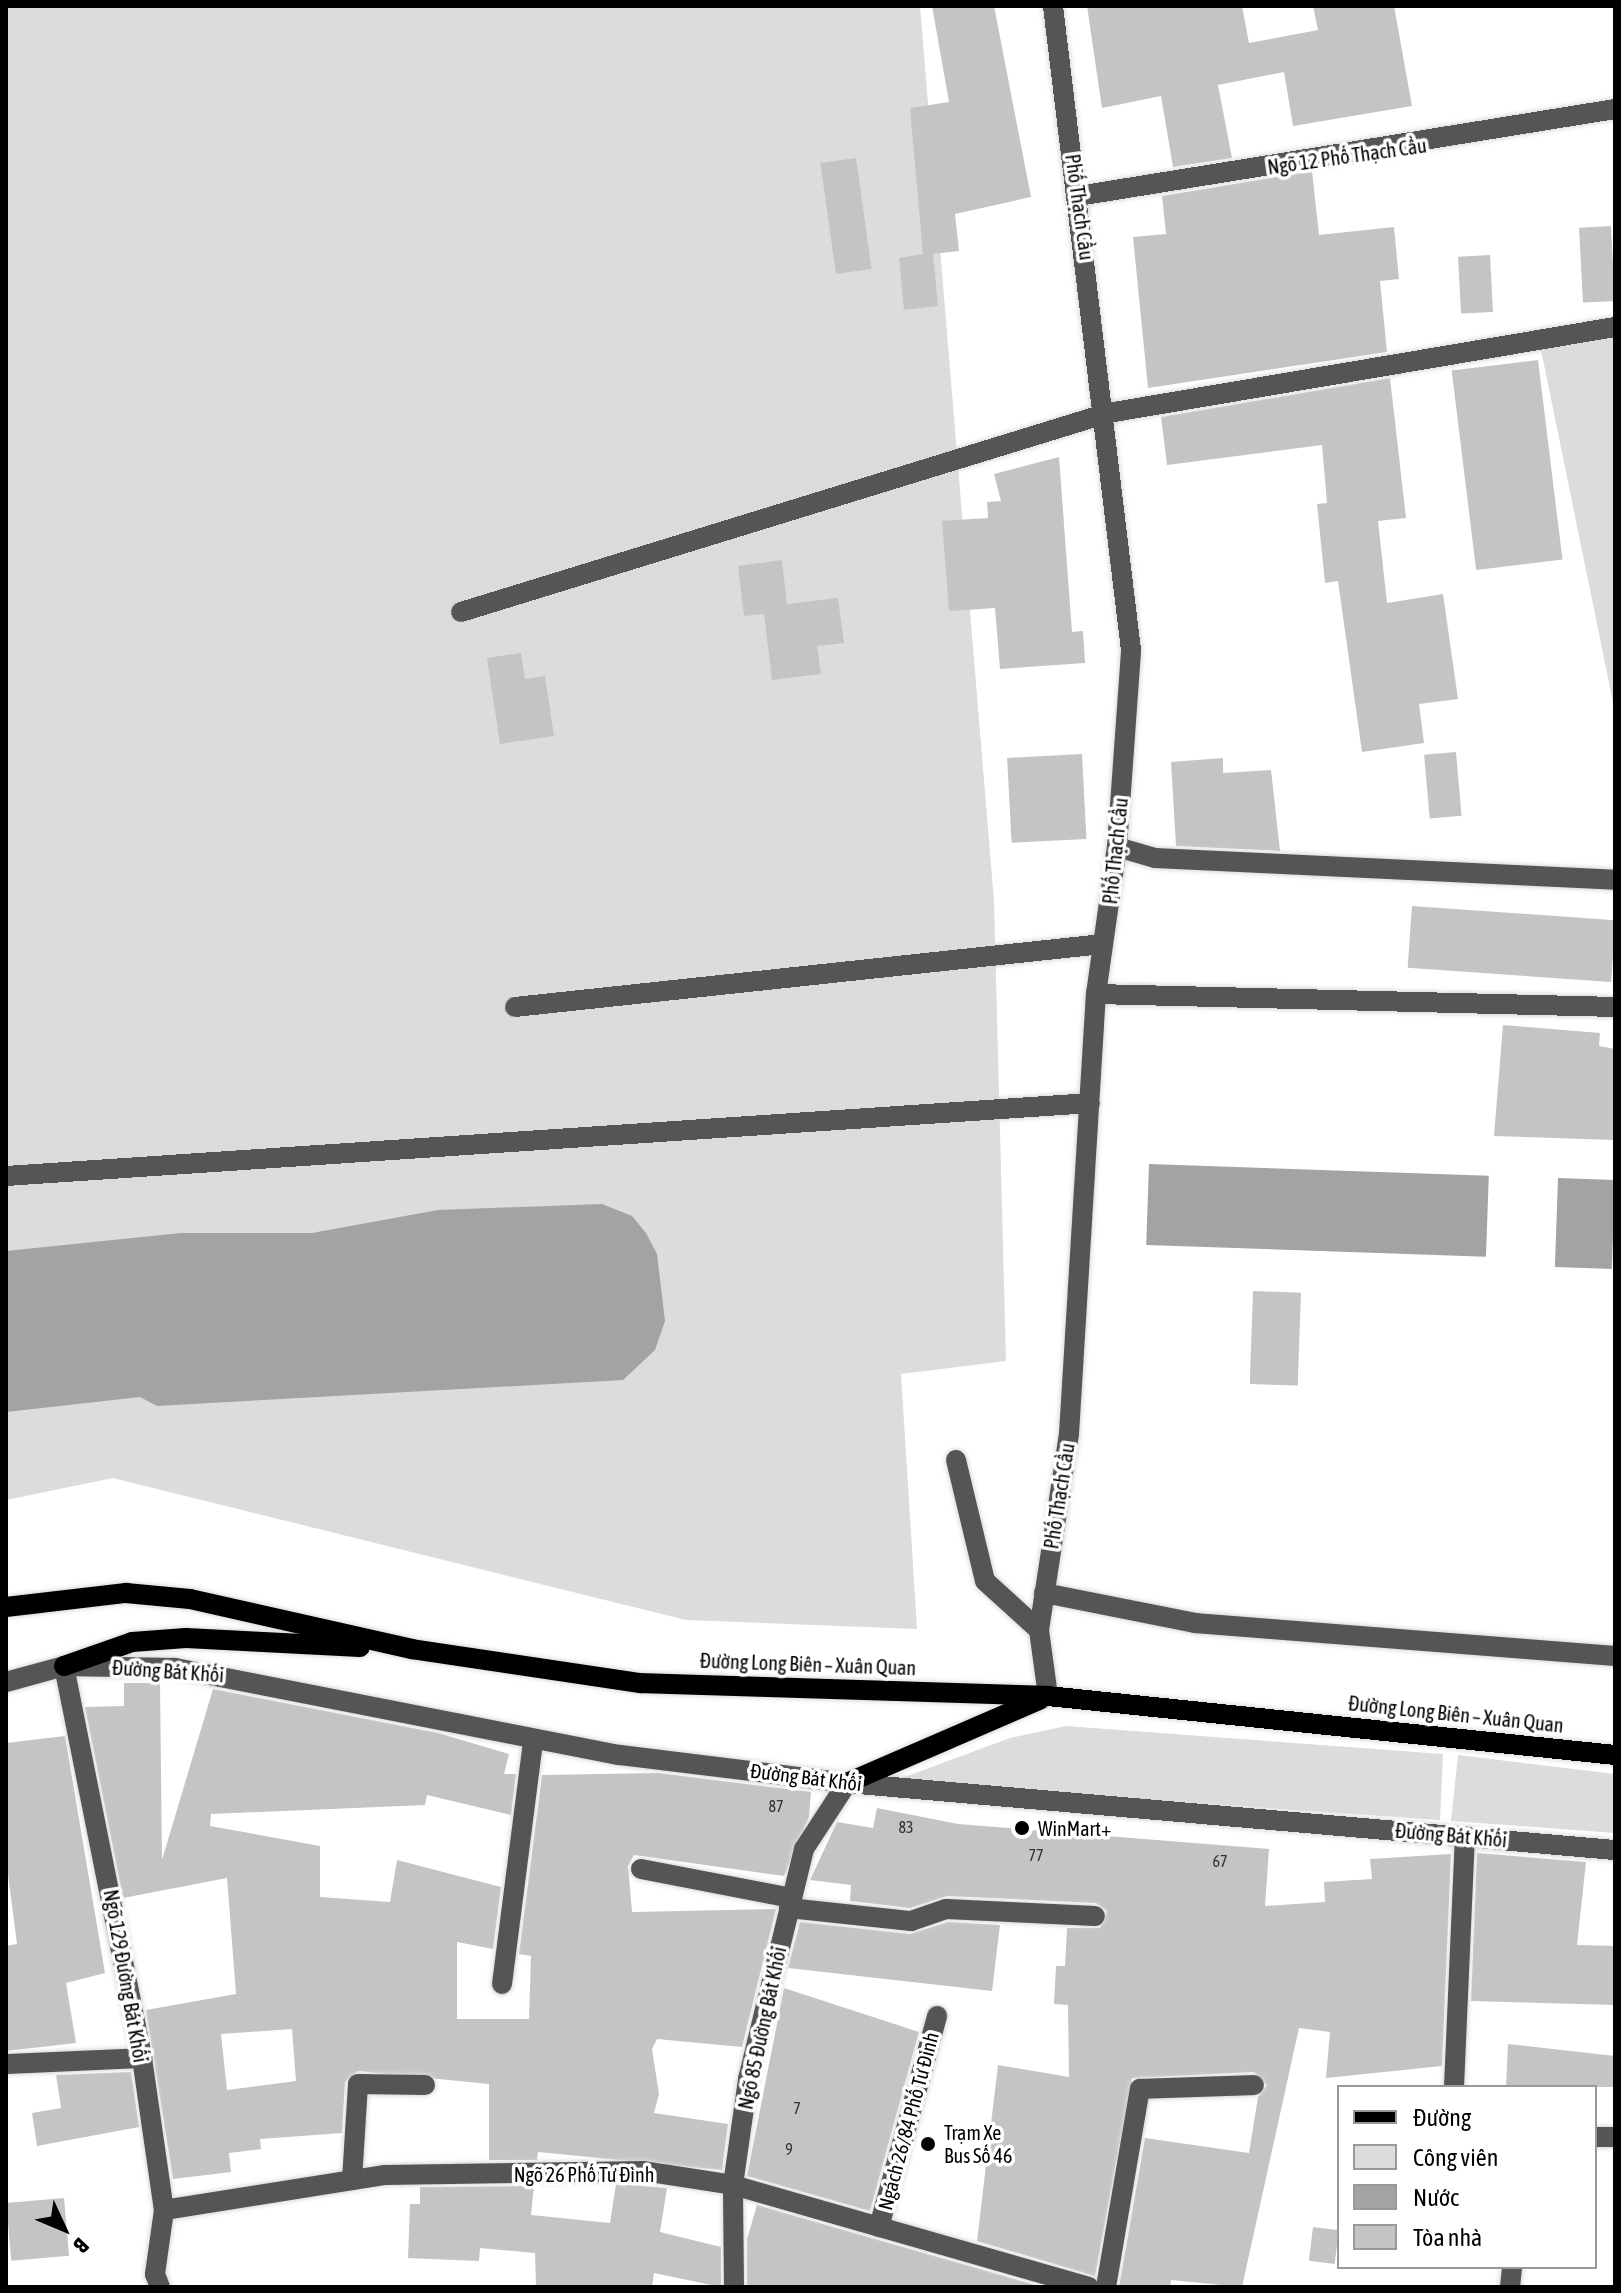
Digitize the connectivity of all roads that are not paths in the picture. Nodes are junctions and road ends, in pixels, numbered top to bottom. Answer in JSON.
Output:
{"nodes":[{"id":1,"x":1053,"y":6,"type":"edge"},
{"id":2,"x":1615,"y":109,"type":"edge"},
{"id":3,"x":1078,"y":196,"type":"junction"},
{"id":4,"x":1615,"y":327,"type":"edge"},
{"id":5,"x":1108,"y":413,"type":"junction"},
{"id":6,"x":461,"y":612,"type":"dead end"},
{"id":7,"x":1117,"y":847,"type":"junction"},
{"id":8,"x":1615,"y":880,"type":"edge"},
{"id":9,"x":1103,"y":944,"type":"junction"},
{"id":10,"x":1096,"y":994,"type":"junction"},
{"id":11,"x":515,"y":1007,"type":"dead end"},
{"id":12,"x":1615,"y":1007,"type":"edge"},
{"id":13,"x":1090,"y":1103,"type":"junction"},
{"id":14,"x":6,"y":1176,"type":"edge"},
{"id":15,"x":956,"y":1460,"type":"dead end"},
{"id":16,"x":1044,"y":1593,"type":"junction"},
{"id":17,"x":6,"y":1607,"type":"edge"},
{"id":18,"x":1039,"y":1630,"type":"junction"},
{"id":19,"x":412,"y":1649,"type":"junction"},
{"id":20,"x":1615,"y":1656,"type":"edge"},
{"id":21,"x":64,"y":1666,"type":"junction"},
{"id":22,"x":6,"y":1682,"type":"edge"},
{"id":23,"x":1048,"y":1696,"type":"junction"},
{"id":24,"x":533,"y":1742,"type":"junction"},
{"id":25,"x":1615,"y":1755,"type":"edge"},
{"id":26,"x":847,"y":1783,"type":"junction"},
{"id":27,"x":1465,"y":1836,"type":"junction"},
{"id":28,"x":1615,"y":1850,"type":"edge"},
{"id":29,"x":641,"y":1869,"type":"dead end"},
{"id":30,"x":790,"y":1903,"type":"junction"},
{"id":31,"x":1095,"y":1916,"type":"dead end"},
{"id":32,"x":502,"y":1984,"type":"dead end"},
{"id":33,"x":937,"y":2016,"type":"dead end"},
{"id":34,"x":142,"y":2058,"type":"junction"},
{"id":35,"x":6,"y":2064,"type":"edge"},
{"id":36,"x":425,"y":2085,"type":"dead end"},
{"id":37,"x":1254,"y":2085,"type":"dead end"},
{"id":38,"x":1454,"y":2085,"type":"edge"},
{"id":39,"x":352,"y":2180,"type":"junction"},
{"id":40,"x":733,"y":2185,"type":"junction"},
{"id":41,"x":164,"y":2210,"type":"junction"},
{"id":42,"x":879,"y":2227,"type":"junction"},
{"id":43,"x":160,"y":2287,"type":"edge"},
{"id":44,"x":734,"y":2287,"type":"edge"},
{"id":45,"x":1089,"y":2287,"type":"edge"},
{"id":46,"x":1106,"y":2287,"type":"edge"}],
"edges":[{"from":1,"to":3,"type":"street","name":"Phố Thạch Cầu"},
{"from":2,"to":3,"type":"street","name":"Ngõ 12 Phố Thạch Cầu"},
{"from":3,"to":5,"type":"street","name":"Phố Thạch Cầu"},
{"from":4,"to":5,"type":"street"},
{"from":5,"to":6,"type":"street"},
{"from":5,"to":7,"type":"street","name":"Phố Thạch Cầu"},
{"from":7,"to":8,"type":"street"},
{"from":7,"to":9,"type":"street","name":"Phố Thạch Cầu"},
{"from":9,"to":10,"type":"street","name":"Phố Thạch Cầu"},
{"from":9,"to":11,"type":"street"},
{"from":10,"to":12,"type":"street"},
{"from":10,"to":13,"type":"street","name":"Phố Thạch Cầu"},
{"from":13,"to":14,"type":"street"},
{"from":13,"to":16,"type":"street","name":"Phố Thạch Cầu"},
{"from":15,"to":18,"type":"street"},
{"from":16,"to":18,"type":"street","name":"Phố Thạch Cầu"},
{"from":16,"to":20,"type":"street"},
{"from":17,"to":19,"type":"main road","name":"Đường Long Biên – Xuân Quan"},
{"from":18,"to":23,"type":"street","name":"Phố Thạch Cầu"},
{"from":19,"to":21,"type":"main road"},
{"from":19,"to":23,"type":"main road","name":"Đường Long Biên – Xuân Quan"},
{"from":21,"to":22,"type":"street","name":"Đường Bát Khối"},
{"from":21,"to":24,"type":"street","name":"Đường Bát Khối"},
{"from":21,"to":34,"type":"street","name":"Ngõ 129 Đường Bát Khối"},
{"from":23,"to":25,"type":"main road","name":"Đường Long Biên – Xuân Quan"},
{"from":23,"to":26,"type":"main road"},
{"from":24,"to":26,"type":"street","name":"Đường Bát Khối"},
{"from":24,"to":32,"type":"street"},
{"from":26,"to":27,"type":"street","name":"Đường Bát Khối"},
{"from":26,"to":30,"type":"street","name":"Ngõ 85 Đường Bát Khối"},
{"from":27,"to":28,"type":"street","name":"Đường Bát Khối"},
{"from":27,"to":38,"type":"street"},
{"from":29,"to":30,"type":"street"},
{"from":30,"to":31,"type":"street"},
{"from":30,"to":40,"type":"street","name":"Ngõ 85 Đường Bát Khối"},
{"from":33,"to":42,"type":"street","name":"Ngách 26/84 Phố Tư Đình"},
{"from":34,"to":35,"type":"street"},
{"from":34,"to":41,"type":"street","name":"Ngõ 129 Đường Bát Khối"},
{"from":36,"to":39,"type":"street"},
{"from":37,"to":46,"type":"street"},
{"from":39,"to":40,"type":"street","name":"Ngõ 26 Phố Tư Đình"},
{"from":39,"to":41,"type":"street","name":"Ngõ 26 Phố Tư Đình"},
{"from":40,"to":42,"type":"street","name":"Ngõ 26 Phố Tư Đình"},
{"from":40,"to":44,"type":"street","name":"Ngõ 85 Đường Bát Khối"},
{"from":41,"to":43,"type":"street","name":"Ngõ 129 Đường Bát Khối"},
{"from":42,"to":45,"type":"street","name":"Ngõ 26 Phố Tư Đình"}]}
